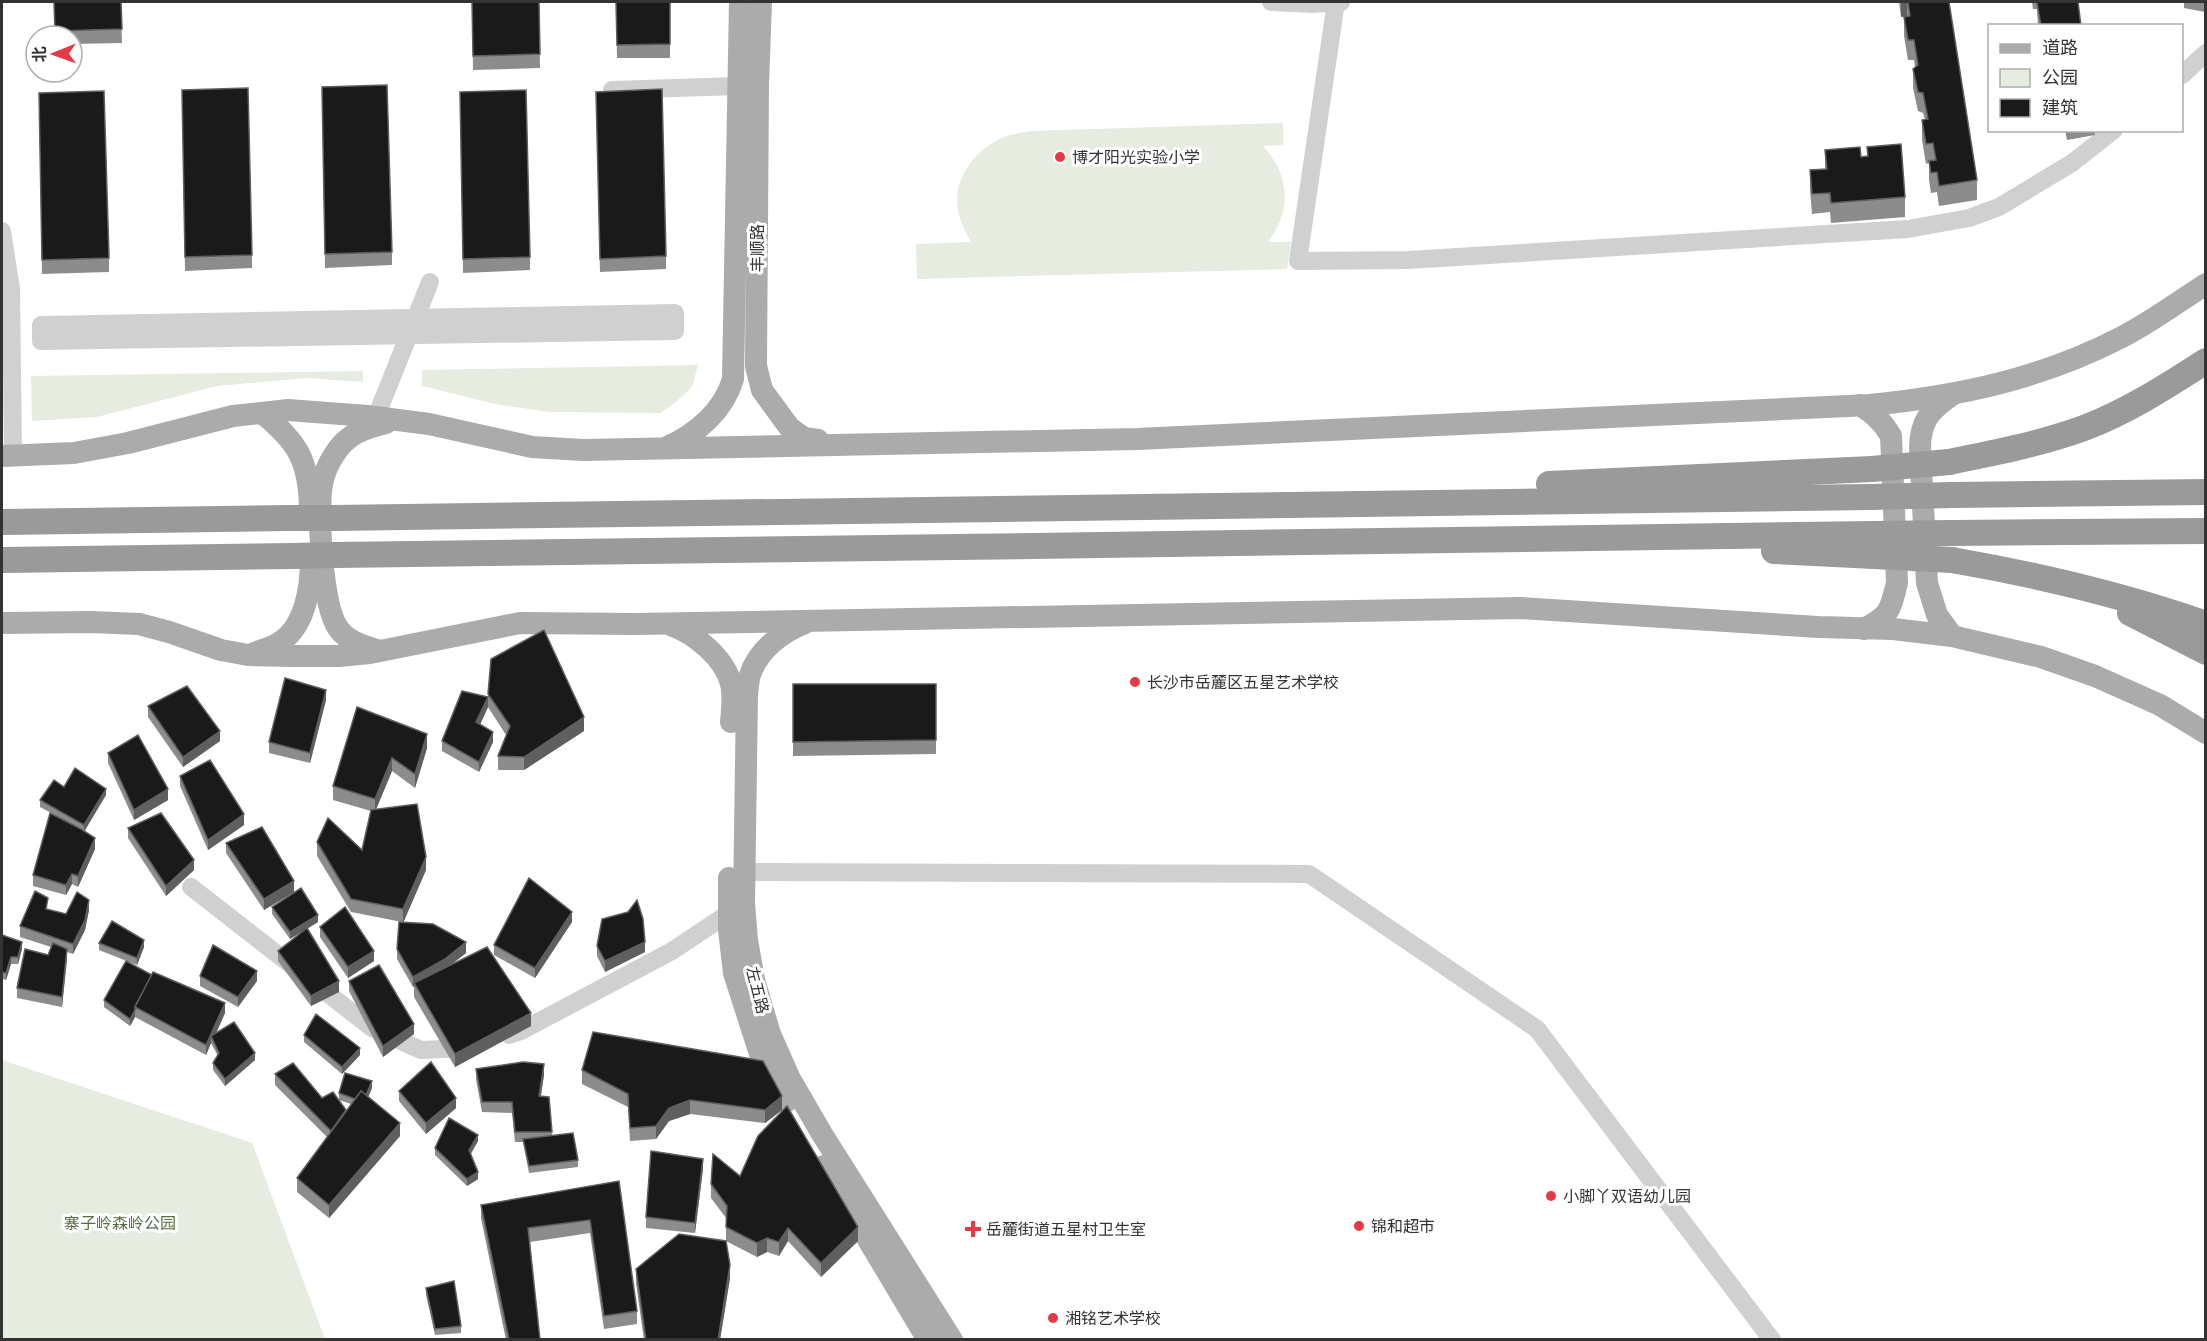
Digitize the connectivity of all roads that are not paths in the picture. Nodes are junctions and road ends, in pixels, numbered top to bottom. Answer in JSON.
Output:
{"nodes":[{"id":1,"x":740,"y":2,"type":"edge"},
{"id":2,"x":761,"y":2,"type":"edge"},
{"id":3,"x":1271,"y":2,"type":"edge"},
{"id":4,"x":1336,"y":2,"type":"edge"},
{"id":5,"x":1341,"y":2,"type":"edge"},
{"id":6,"x":2205,"y":53,"type":"edge"},
{"id":7,"x":2183,"y":73,"type":"edge"},
{"id":8,"x":738,"y":87,"type":"junction"},
{"id":9,"x":612,"y":90,"type":"edge"},
{"id":10,"x":2111,"y":132,"type":"edge"},
{"id":11,"x":2,"y":231,"type":"edge"},
{"id":12,"x":430,"y":282,"type":"dead end"},
{"id":13,"x":2205,"y":284,"type":"edge"},
{"id":14,"x":416,"y":318,"type":"junction"},
{"id":15,"x":409,"y":335,"type":"junction"},
{"id":16,"x":2205,"y":362,"type":"edge"},
{"id":17,"x":1952,"y":395,"type":"junction"},
{"id":18,"x":1860,"y":405,"type":"junction"},
{"id":19,"x":262,"y":412,"type":"junction"},
{"id":20,"x":376,"y":417,"type":"junction"},
{"id":21,"x":406,"y":421,"type":"junction"},
{"id":22,"x":843,"y":444,"type":"junction"},
{"id":23,"x":662,"y":449,"type":"junction"},
{"id":24,"x":7,"y":456,"type":"edge"},
{"id":25,"x":2205,"y":492,"type":"edge"},
{"id":26,"x":1250,"y":505,"type":"junction"},
{"id":27,"x":2,"y":522,"type":"edge"},
{"id":28,"x":2205,"y":531,"type":"edge"},
{"id":29,"x":1874,"y":545,"type":"junction"},
{"id":30,"x":2,"y":560,"type":"edge"},
{"id":31,"x":2034,"y":576,"type":"junction"},
{"id":32,"x":810,"y":621,"type":"junction"},
{"id":33,"x":2,"y":623,"type":"edge"},
{"id":34,"x":666,"y":624,"type":"junction"},
{"id":35,"x":2205,"y":624,"type":"edge"},
{"id":36,"x":1864,"y":629,"type":"junction"},
{"id":37,"x":1952,"y":636,"type":"junction"},
{"id":38,"x":381,"y":652,"type":"junction"},
{"id":39,"x":2205,"y":652,"type":"edge"},
{"id":40,"x":249,"y":655,"type":"junction"},
{"id":41,"x":2205,"y":733,"type":"edge"},
{"id":42,"x":744,"y":872,"type":"junction"},
{"id":43,"x":191,"y":887,"type":"dead end"},
{"id":44,"x":736,"y":908,"type":"junction"},
{"id":45,"x":928,"y":1340,"type":"edge"},
{"id":46,"x":952,"y":1340,"type":"edge"},
{"id":47,"x":1772,"y":1340,"type":"edge"}],
"edges":[{"from":1,"to":8,"type":"main road"},
{"from":2,"to":22,"type":"main road","name":"丰顺路"},
{"from":3,"to":4,"type":"street"},
{"from":4,"to":5,"type":"street"},
{"from":4,"to":10,"type":"street"},
{"from":6,"to":7,"type":"street"},
{"from":8,"to":9,"type":"street"},
{"from":8,"to":23,"type":"main road"},
{"from":11,"to":24,"type":"street"},
{"from":12,"to":14,"type":"street"},
{"from":13,"to":17,"type":"main road"},
{"from":14,"to":15,"type":"street"},
{"from":14,"to":15,"type":"street"},
{"from":14,"to":15,"type":"street"},
{"from":15,"to":20,"type":"street"},
{"from":16,"to":26,"type":"highway","bridge":true},
{"from":17,"to":18,"type":"main road"},
{"from":17,"to":37,"type":"main road"},
{"from":18,"to":22,"type":"main road"},
{"from":18,"to":36,"type":"main road"},
{"from":19,"to":20,"type":"main road"},
{"from":19,"to":24,"type":"main road"},
{"from":19,"to":40,"type":"main road"},
{"from":20,"to":21,"type":"main road"},
{"from":21,"to":23,"type":"main road"},
{"from":21,"to":38,"type":"main road"},
{"from":22,"to":23,"type":"main road"},
{"from":25,"to":26,"type":"highway","bridge":true},
{"from":26,"to":27,"type":"highway","bridge":true},
{"from":28,"to":29,"type":"highway","bridge":true},
{"from":29,"to":30,"type":"highway","bridge":true},
{"from":29,"to":31,"type":"highway","bridge":true},
{"from":31,"to":35,"type":"highway"},
{"from":31,"to":39,"type":"highway"},
{"from":32,"to":34,"type":"main road"},
{"from":32,"to":36,"type":"main road"},
{"from":32,"to":42,"type":"main road","name":"左五路"},
{"from":33,"to":40,"type":"main road"},
{"from":34,"to":38,"type":"main road"},
{"from":34,"to":44,"type":"main road","name":"左五路"},
{"from":36,"to":37,"type":"main road"},
{"from":37,"to":41,"type":"main road"},
{"from":38,"to":40,"type":"main road"},
{"from":42,"to":44,"type":"main road","name":"左五路"},
{"from":42,"to":47,"type":"street"},
{"from":43,"to":44,"type":"street"},
{"from":44,"to":45,"type":"main road","name":"左五路"},
{"from":44,"to":46,"type":"main road","name":"左五路"}]}
